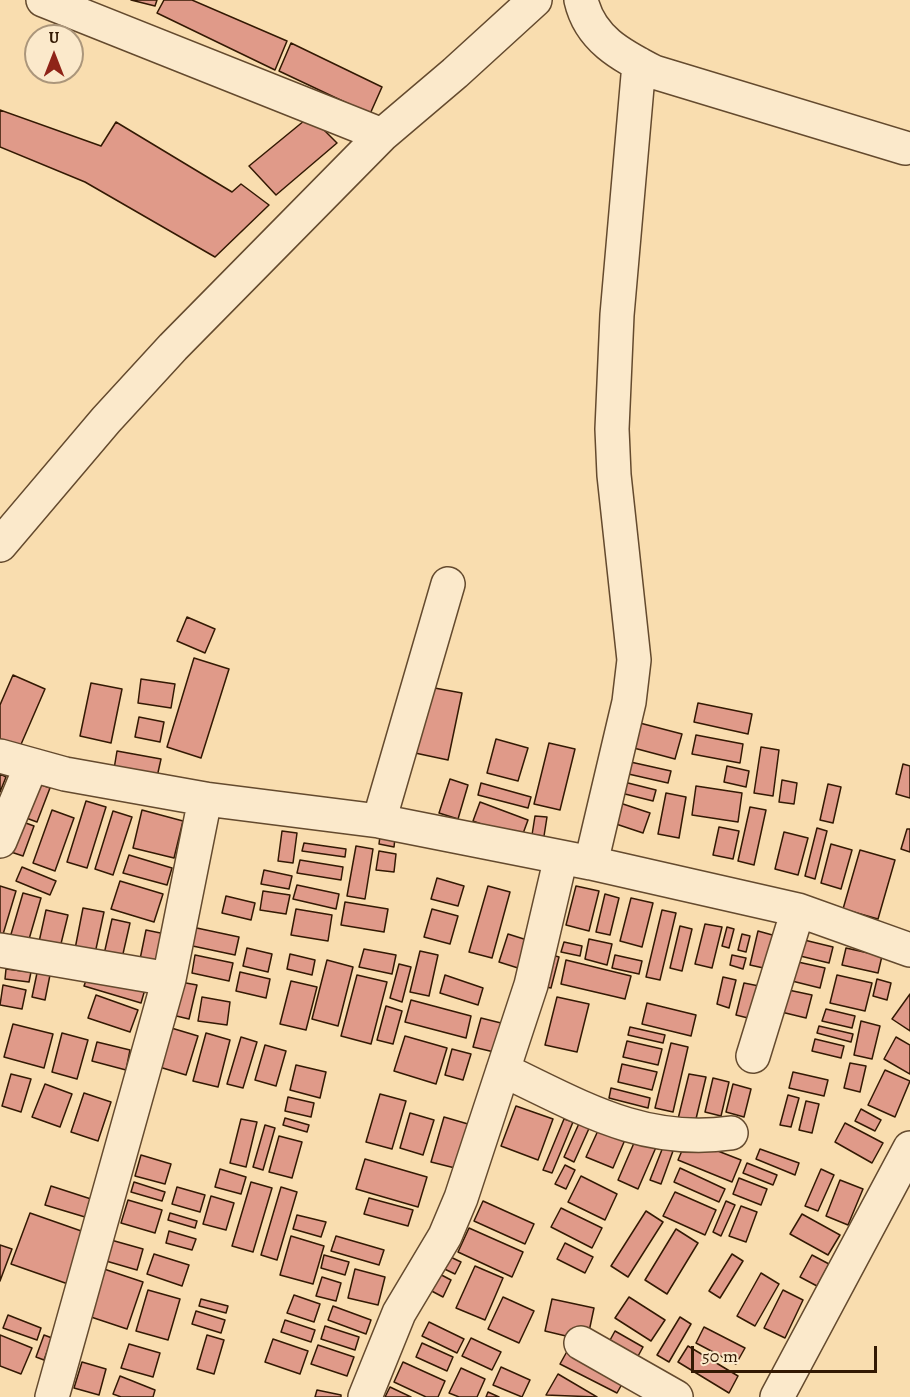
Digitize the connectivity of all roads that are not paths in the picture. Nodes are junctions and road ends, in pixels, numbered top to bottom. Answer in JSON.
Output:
{"nodes":[{"id":1,"x":43,"y":0,"type":"edge"},
{"id":2,"x":535,"y":0,"type":"edge"},
{"id":3,"x":581,"y":0,"type":"edge"},
{"id":4,"x":639,"y":64,"type":"junction"},
{"id":5,"x":382,"y":135,"type":"junction"},
{"id":6,"x":905,"y":148,"type":"dead end"},
{"id":7,"x":0,"y":545,"type":"edge"},
{"id":8,"x":448,"y":584,"type":"dead end"},
{"id":9,"x":0,"y":756,"type":"edge"},
{"id":10,"x":31,"y":766,"type":"junction"},
{"id":11,"x":205,"y":799,"type":"junction"},
{"id":12,"x":379,"y":821,"type":"junction"},
{"id":13,"x":0,"y":841,"type":"edge"},
{"id":14,"x":576,"y":860,"type":"junction"},
{"id":15,"x":798,"y":910,"type":"junction"},
{"id":16,"x":0,"y":950,"type":"edge"},
{"id":17,"x":910,"y":950,"type":"edge"},
{"id":18,"x":169,"y":979,"type":"junction"},
{"id":19,"x":753,"y":1056,"type":"dead end"},
{"id":20,"x":503,"y":1070,"type":"junction"},
{"id":21,"x":731,"y":1133,"type":"dead end"},
{"id":22,"x":910,"y":1148,"type":"edge"},
{"id":23,"x":581,"y":1343,"type":"dead end"},
{"id":24,"x":52,"y":1397,"type":"edge"},
{"id":25,"x":365,"y":1397,"type":"edge"},
{"id":26,"x":675,"y":1397,"type":"edge"},
{"id":27,"x":777,"y":1397,"type":"edge"}],
"edges":[{"from":1,"to":5,"type":"street"},
{"from":2,"to":5,"type":"street"},
{"from":3,"to":4,"type":"street"},
{"from":4,"to":6,"type":"street"},
{"from":4,"to":14,"type":"street"},
{"from":5,"to":7,"type":"street"},
{"from":8,"to":12,"type":"street"},
{"from":9,"to":10,"type":"street"},
{"from":10,"to":11,"type":"street"},
{"from":10,"to":13,"type":"street"},
{"from":11,"to":12,"type":"street"},
{"from":11,"to":18,"type":"street"},
{"from":12,"to":14,"type":"street"},
{"from":14,"to":15,"type":"street"},
{"from":14,"to":20,"type":"street"},
{"from":15,"to":17,"type":"street"},
{"from":15,"to":19,"type":"street"},
{"from":16,"to":18,"type":"street"},
{"from":18,"to":24,"type":"street"},
{"from":20,"to":21,"type":"street"},
{"from":20,"to":25,"type":"street"},
{"from":22,"to":27,"type":"street"},
{"from":23,"to":26,"type":"street"}]}
